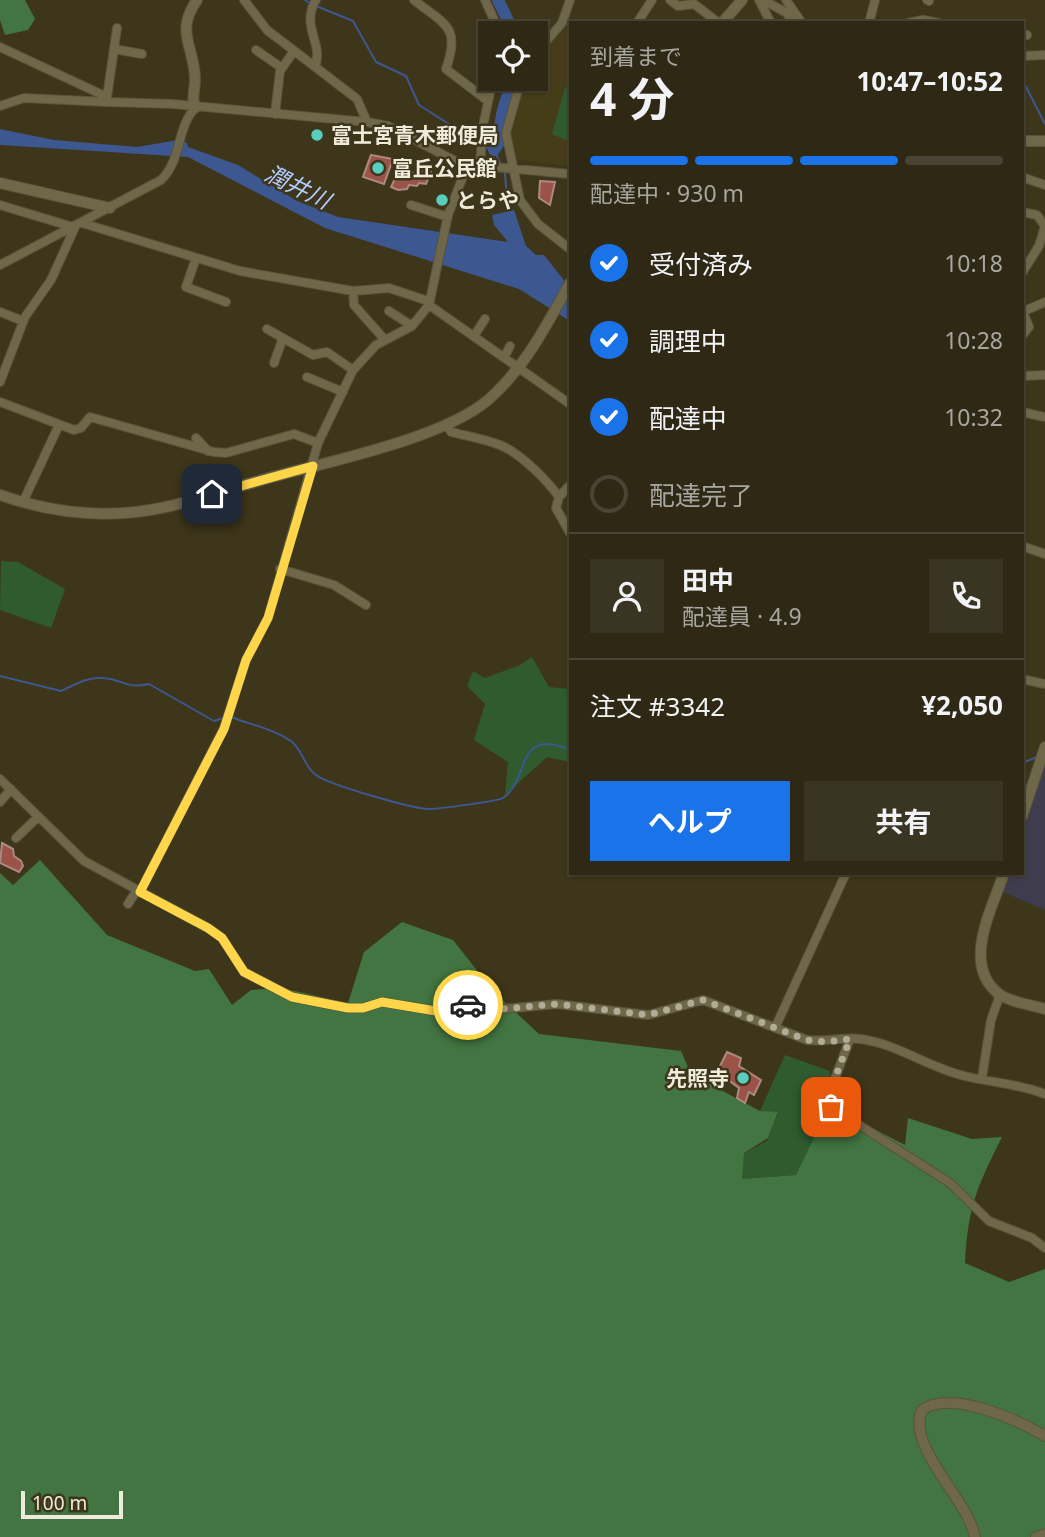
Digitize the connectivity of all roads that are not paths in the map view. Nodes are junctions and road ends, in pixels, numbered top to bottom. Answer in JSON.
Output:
{"nodes":[{"id":1,"x":197,"y":0,"type":"edge"},
{"id":2,"x":244,"y":0,"type":"edge"},
{"id":3,"x":316,"y":0,"type":"edge"},
{"id":4,"x":414,"y":0,"type":"edge"},
{"id":5,"x":485,"y":0,"type":"edge"},
{"id":6,"x":570,"y":0,"type":"edge"},
{"id":7,"x":652,"y":0,"type":"edge"},
{"id":8,"x":670,"y":0,"type":"edge"},
{"id":9,"x":742,"y":0,"type":"edge"},
{"id":10,"x":761,"y":0,"type":"edge"},
{"id":11,"x":786,"y":0,"type":"edge"},
{"id":12,"x":875,"y":0,"type":"edge"},
{"id":13,"x":495,"y":21,"type":"edge"},
{"id":14,"x":638,"y":21,"type":"edge"},
{"id":15,"x":718,"y":21,"type":"edge"},
{"id":16,"x":723,"y":21,"type":"edge"},
{"id":17,"x":772,"y":21,"type":"edge"},
{"id":18,"x":791,"y":21,"type":"edge"},
{"id":19,"x":801,"y":21,"type":"edge"},
{"id":20,"x":870,"y":21,"type":"edge"},
{"id":21,"x":566,"y":24,"type":"edge"},
{"id":22,"x":117,"y":29,"type":"dead end"},
{"id":23,"x":548,"y":41,"type":"edge"},
{"id":24,"x":0,"y":47,"type":"edge"},
{"id":25,"x":114,"y":49,"type":"junction"},
{"id":26,"x":256,"y":50,"type":"dead end"},
{"id":27,"x":294,"y":51,"type":"junction"},
{"id":28,"x":142,"y":54,"type":"dead end"},
{"id":29,"x":1045,"y":55,"type":"edge"},
{"id":30,"x":1024,"y":56,"type":"edge"},
{"id":31,"x":315,"y":66,"type":"junction"},
{"id":32,"x":282,"y":68,"type":"junction"},
{"id":33,"x":491,"y":91,"type":"edge"},
{"id":34,"x":518,"y":91,"type":"edge"},
{"id":35,"x":107,"y":100,"type":"junction"},
{"id":36,"x":488,"y":100,"type":"junction"},
{"id":37,"x":0,"y":106,"type":"edge"},
{"id":38,"x":195,"y":108,"type":"junction"},
{"id":39,"x":275,"y":114,"type":"junction"},
{"id":40,"x":367,"y":122,"type":"junction"},
{"id":41,"x":1024,"y":141,"type":"edge"},
{"id":42,"x":1045,"y":141,"type":"edge"},
{"id":43,"x":467,"y":166,"type":"junction"},
{"id":44,"x":484,"y":166,"type":"junction"},
{"id":45,"x":512,"y":167,"type":"junction"},
{"id":46,"x":569,"y":174,"type":"edge"},
{"id":47,"x":1024,"y":178,"type":"edge"},
{"id":48,"x":0,"y":183,"type":"edge"},
{"id":49,"x":1045,"y":185,"type":"edge"},
{"id":50,"x":0,"y":205,"type":"edge"},
{"id":51,"x":411,"y":205,"type":"dead end"},
{"id":52,"x":110,"y":208,"type":"junction"},
{"id":53,"x":1024,"y":212,"type":"edge"},
{"id":54,"x":447,"y":221,"type":"junction"},
{"id":55,"x":77,"y":225,"type":"junction"},
{"id":56,"x":1045,"y":226,"type":"edge"},
{"id":57,"x":569,"y":248,"type":"edge"},
{"id":58,"x":196,"y":258,"type":"junction"},
{"id":59,"x":0,"y":265,"type":"edge"},
{"id":60,"x":1024,"y":270,"type":"edge"},
{"id":61,"x":569,"y":285,"type":"edge"},
{"id":62,"x":353,"y":291,"type":"junction"},
{"id":63,"x":226,"y":302,"type":"dead end"},
{"id":64,"x":1045,"y":302,"type":"edge"},
{"id":65,"x":428,"y":303,"type":"junction"},
{"id":66,"x":389,"y":311,"type":"dead end"},
{"id":67,"x":1024,"y":311,"type":"edge"},
{"id":68,"x":0,"y":312,"type":"edge"},
{"id":69,"x":1024,"y":316,"type":"edge"},
{"id":70,"x":485,"y":319,"type":"dead end"},
{"id":71,"x":23,"y":321,"type":"junction"},
{"id":72,"x":412,"y":326,"type":"junction"},
{"id":73,"x":267,"y":329,"type":"dead end"},
{"id":74,"x":1024,"y":333,"type":"edge"},
{"id":75,"x":474,"y":336,"type":"junction"},
{"id":76,"x":283,"y":338,"type":"junction"},
{"id":77,"x":385,"y":340,"type":"junction"},
{"id":78,"x":510,"y":346,"type":"dead end"},
{"id":79,"x":505,"y":356,"type":"junction"},
{"id":80,"x":274,"y":363,"type":"dead end"},
{"id":81,"x":520,"y":366,"type":"junction"},
{"id":82,"x":353,"y":370,"type":"junction"},
{"id":83,"x":1045,"y":375,"type":"edge"},
{"id":84,"x":1024,"y":376,"type":"edge"},
{"id":85,"x":307,"y":377,"type":"dead end"},
{"id":86,"x":0,"y":382,"type":"edge"},
{"id":87,"x":343,"y":392,"type":"junction"},
{"id":88,"x":0,"y":402,"type":"edge"},
{"id":89,"x":569,"y":403,"type":"edge"},
{"id":90,"x":1024,"y":412,"type":"edge"},
{"id":91,"x":1045,"y":417,"type":"edge"},
{"id":92,"x":59,"y":425,"type":"junction"},
{"id":93,"x":447,"y":425,"type":"junction"},
{"id":94,"x":196,"y":438,"type":"dead end"},
{"id":95,"x":318,"y":443,"type":"junction"},
{"id":96,"x":208,"y":451,"type":"junction"},
{"id":97,"x":313,"y":466,"type":"junction"},
{"id":98,"x":569,"y":486,"type":"edge"},
{"id":99,"x":0,"y":495,"type":"edge"},
{"id":100,"x":559,"y":498,"type":"junction"},
{"id":101,"x":23,"y":502,"type":"junction"},
{"id":102,"x":569,"y":531,"type":"edge"},
{"id":103,"x":1024,"y":547,"type":"edge"},
{"id":104,"x":1045,"y":554,"type":"edge"},
{"id":105,"x":281,"y":569,"type":"junction"},
{"id":106,"x":366,"y":605,"type":"dead end"},
{"id":107,"x":1024,"y":679,"type":"edge"},
{"id":108,"x":1045,"y":684,"type":"edge"},
{"id":109,"x":1045,"y":747,"type":"edge"},
{"id":110,"x":0,"y":779,"type":"edge"},
{"id":111,"x":11,"y":789,"type":"junction"},
{"id":112,"x":0,"y":802,"type":"edge"},
{"id":113,"x":1024,"y":811,"type":"edge"},
{"id":114,"x":37,"y":818,"type":"junction"},
{"id":115,"x":16,"y":838,"type":"dead end"},
{"id":116,"x":845,"y":875,"type":"edge"},
{"id":117,"x":1003,"y":875,"type":"edge"},
{"id":118,"x":138,"y":891,"type":"junction"},
{"id":119,"x":128,"y":904,"type":"dead end"},
{"id":120,"x":1000,"y":995,"type":"junction"},
{"id":121,"x":1045,"y":1009,"type":"edge"},
{"id":122,"x":775,"y":1028,"type":"junction"},
{"id":123,"x":850,"y":1039,"type":"junction"},
{"id":124,"x":982,"y":1078,"type":"junction"},
{"id":125,"x":1045,"y":1094,"type":"edge"},
{"id":126,"x":1045,"y":1248,"type":"edge"},
{"id":127,"x":1045,"y":1436,"type":"edge"},
{"id":128,"x":1045,"y":1533,"type":"edge"},
{"id":129,"x":975,"y":1537,"type":"edge"},
{"id":130,"x":1035,"y":1537,"type":"edge"}],
"edges":[{"from":1,"to":38,"type":"main road"},
{"from":2,"to":27,"type":"street"},
{"from":3,"to":31,"type":"street"},
{"from":4,"to":36,"type":"street"},
{"from":5,"to":13,"type":"street"},
{"from":6,"to":21,"type":"street"},
{"from":7,"to":14,"type":"street"},
{"from":8,"to":15,"type":"street"},
{"from":9,"to":16,"type":"main road"},
{"from":10,"to":17,"type":"street"},
{"from":10,"to":18,"type":"street"},
{"from":11,"to":19,"type":"street"},
{"from":12,"to":20,"type":"street"},
{"from":21,"to":23,"type":"street"},
{"from":22,"to":25,"type":"street"},
{"from":24,"to":35,"type":"street"},
{"from":25,"to":28,"type":"street"},
{"from":25,"to":35,"type":"street"},
{"from":26,"to":32,"type":"street"},
{"from":27,"to":31,"type":"street"},
{"from":27,"to":32,"type":"street"},
{"from":29,"to":30,"type":"street"},
{"from":31,"to":40,"type":"street"},
{"from":32,"to":39,"type":"street"},
{"from":33,"to":36,"type":"street"},
{"from":34,"to":45,"type":"street"},
{"from":35,"to":37,"type":"street"},
{"from":35,"to":38,"type":"street"},
{"from":36,"to":44,"type":"street"},
{"from":38,"to":39,"type":"street"},
{"from":38,"to":52,"type":"street"},
{"from":39,"to":40,"type":"street"},
{"from":40,"to":43,"type":"street"},
{"from":41,"to":42,"type":"main road"},
{"from":43,"to":44,"type":"street"},
{"from":43,"to":54,"type":"street"},
{"from":44,"to":45,"type":"street"},
{"from":45,"to":46,"type":"street"},
{"from":45,"to":57,"type":"street"},
{"from":47,"to":49,"type":"street"},
{"from":48,"to":52,"type":"main road"},
{"from":50,"to":55,"type":"street"},
{"from":51,"to":54,"type":"street"},
{"from":52,"to":55,"type":"street"},
{"from":53,"to":56,"type":"street"},
{"from":54,"to":65,"type":"street"},
{"from":55,"to":58,"type":"street"},
{"from":55,"to":59,"type":"street"},
{"from":55,"to":71,"type":"street"},
{"from":56,"to":60,"type":"street"},
{"from":58,"to":62,"type":"street"},
{"from":58,"to":63,"type":"street"},
{"from":61,"to":81,"type":"main road"},
{"from":62,"to":65,"type":"street"},
{"from":62,"to":77,"type":"street"},
{"from":64,"to":67,"type":"street"},
{"from":65,"to":72,"type":"street"},
{"from":65,"to":75,"type":"street"},
{"from":66,"to":72,"type":"street"},
{"from":68,"to":71,"type":"street"},
{"from":69,"to":74,"type":"street"},
{"from":70,"to":75,"type":"street"},
{"from":71,"to":86,"type":"street"},
{"from":72,"to":77,"type":"street"},
{"from":73,"to":76,"type":"street"},
{"from":75,"to":79,"type":"street"},
{"from":76,"to":80,"type":"street"},
{"from":76,"to":82,"type":"street"},
{"from":77,"to":82,"type":"street"},
{"from":78,"to":79,"type":"street"},
{"from":79,"to":81,"type":"street"},
{"from":81,"to":89,"type":"street"},
{"from":81,"to":93,"type":"main road"},
{"from":82,"to":87,"type":"street"},
{"from":83,"to":84,"type":"street"},
{"from":85,"to":87,"type":"street"},
{"from":87,"to":95,"type":"street"},
{"from":88,"to":92,"type":"street"},
{"from":90,"to":91,"type":"street"},
{"from":92,"to":96,"type":"street"},
{"from":92,"to":101,"type":"street"},
{"from":93,"to":97,"type":"main road"},
{"from":93,"to":100,"type":"street"},
{"from":94,"to":96,"type":"street"},
{"from":95,"to":96,"type":"street"},
{"from":95,"to":97,"type":"street"},
{"from":97,"to":101,"type":"main road"},
{"from":97,"to":105,"type":"street"},
{"from":98,"to":100,"type":"street"},
{"from":99,"to":101,"type":"main road"},
{"from":100,"to":102,"type":"street"},
{"from":103,"to":104,"type":"street"},
{"from":105,"to":106,"type":"street"},
{"from":105,"to":118,"type":"street"},
{"from":107,"to":108,"type":"street"},
{"from":109,"to":113,"type":"main road"},
{"from":110,"to":111,"type":"street"},
{"from":111,"to":112,"type":"street"},
{"from":111,"to":114,"type":"street"},
{"from":114,"to":115,"type":"street"},
{"from":114,"to":118,"type":"street"},
{"from":116,"to":122,"type":"street"},
{"from":117,"to":120,"type":"main road"},
{"from":118,"to":119,"type":"street"},
{"from":118,"to":122,"type":"street"},
{"from":120,"to":121,"type":"main road"},
{"from":120,"to":124,"type":"street"},
{"from":122,"to":123,"type":"street"},
{"from":123,"to":124,"type":"street"},
{"from":123,"to":126,"type":"street"},
{"from":124,"to":125,"type":"street"},
{"from":127,"to":129,"type":"main road"},
{"from":128,"to":130,"type":"street"}]}
